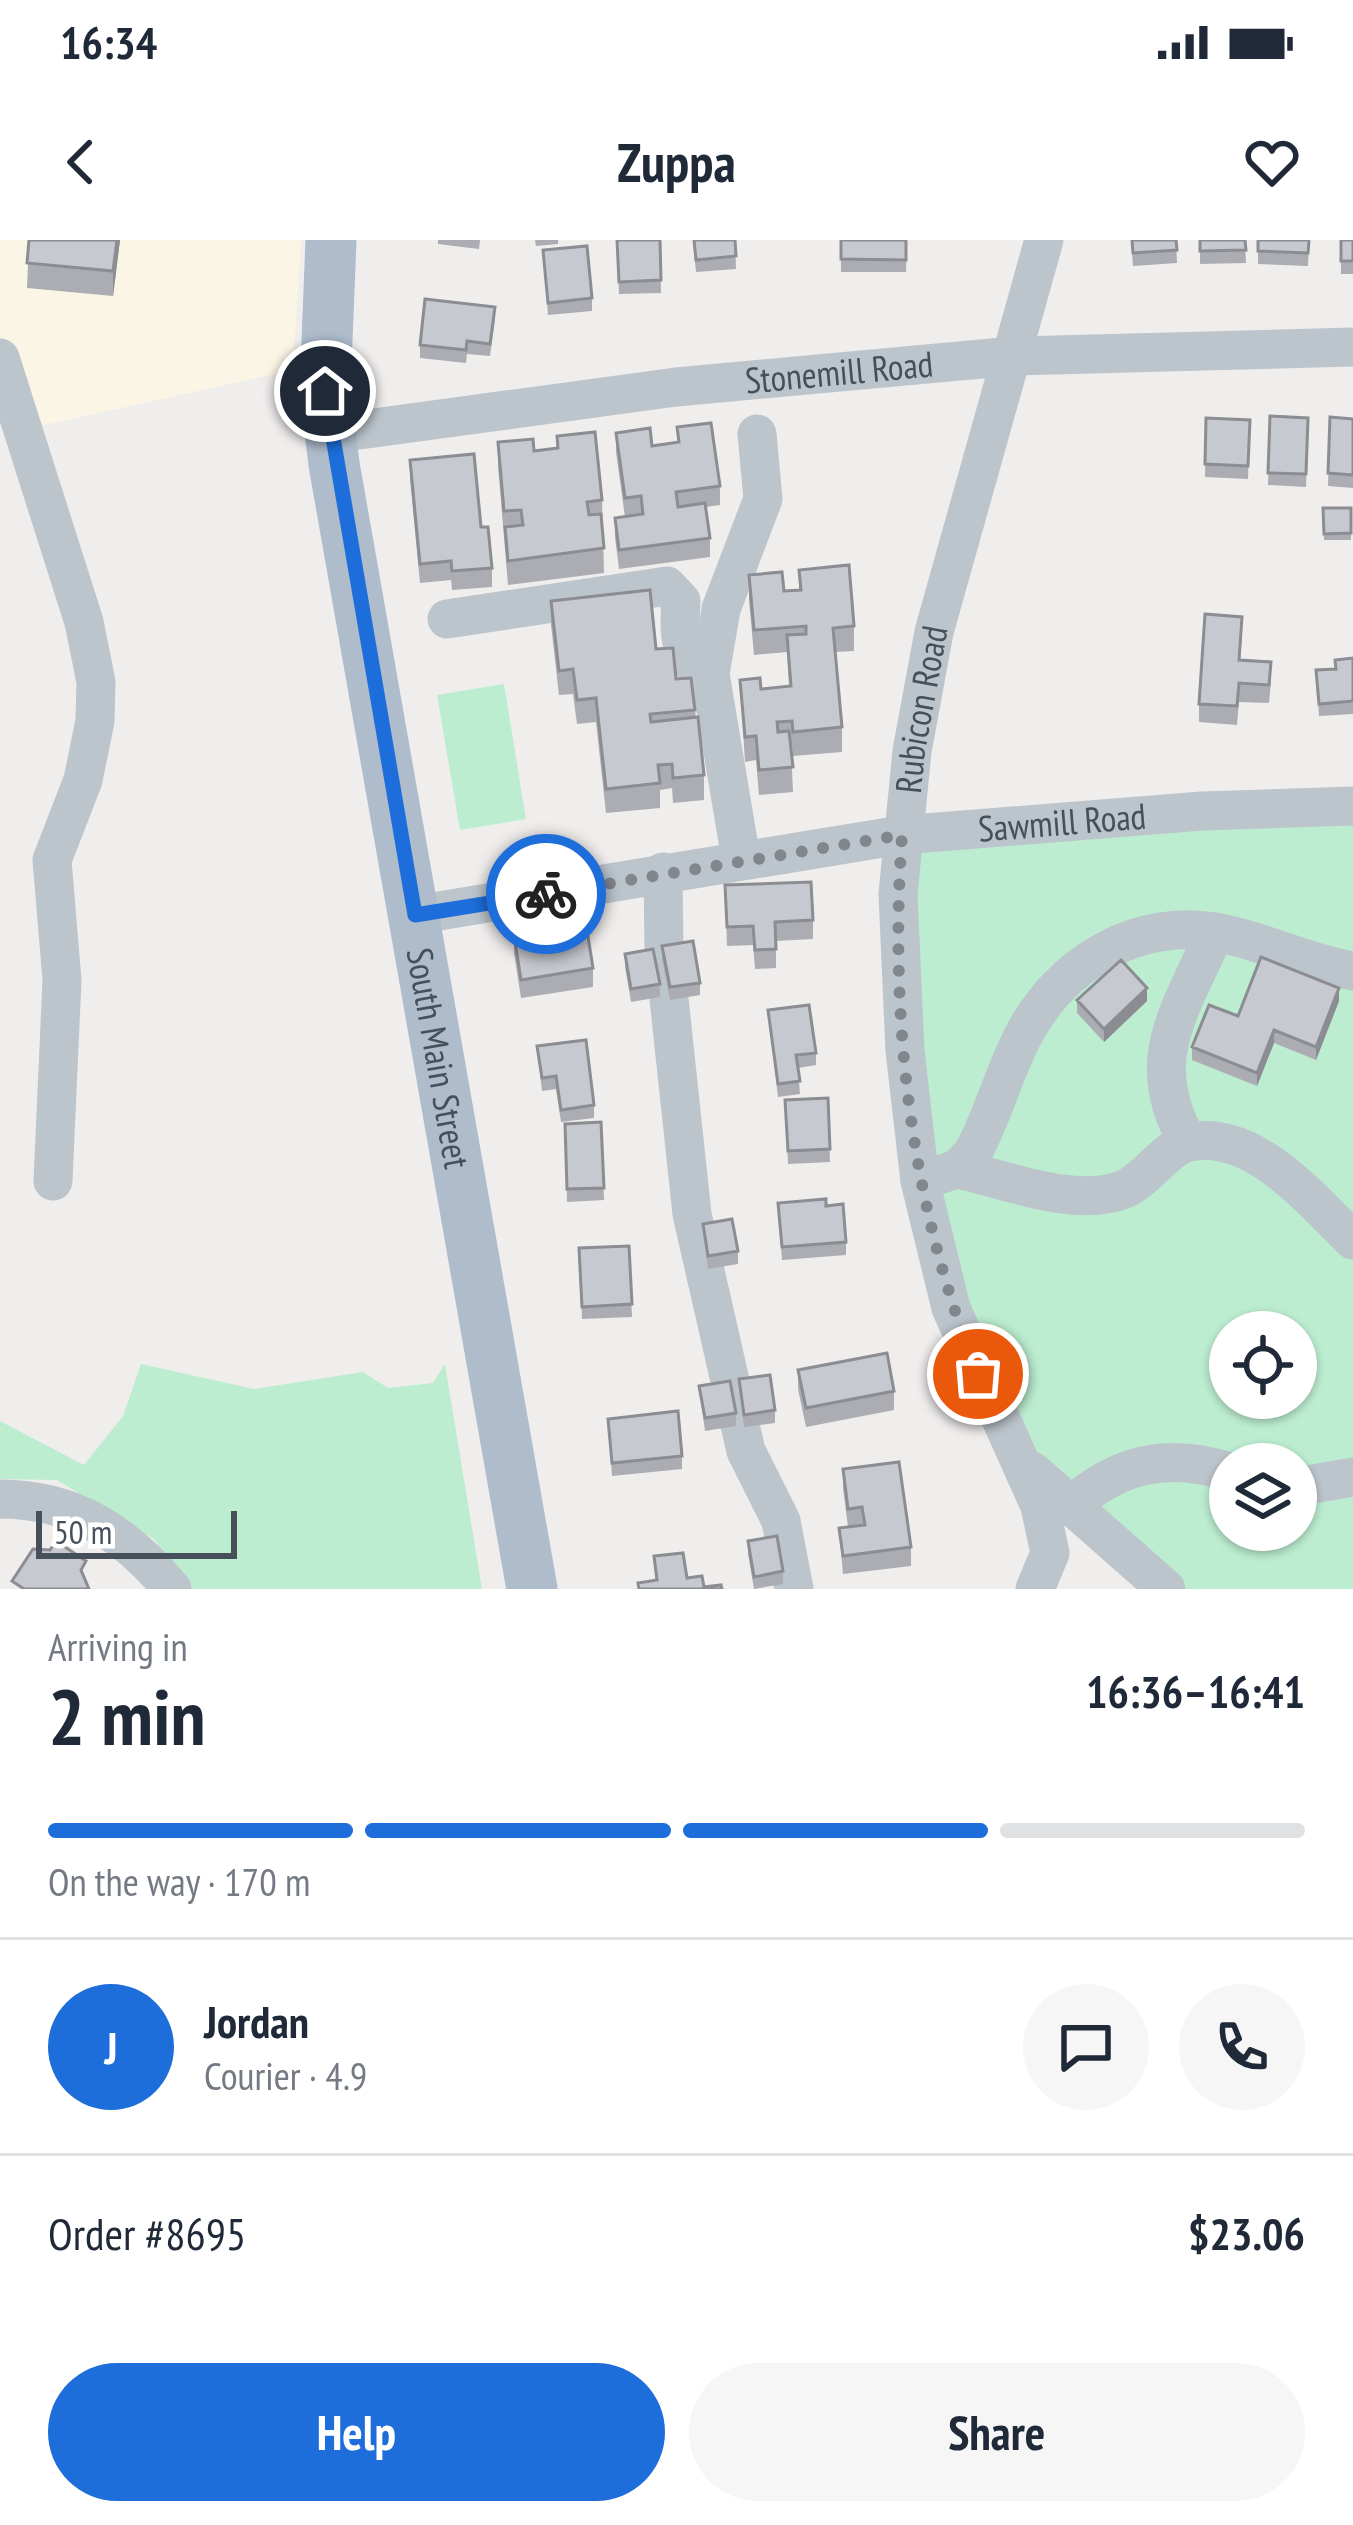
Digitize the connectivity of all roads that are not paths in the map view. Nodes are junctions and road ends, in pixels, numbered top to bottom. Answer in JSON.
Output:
{"nodes":[{"id":1,"x":331,"y":240,"type":"edge"},
{"id":2,"x":1044,"y":240,"type":"edge"},
{"id":3,"x":1353,"y":347,"type":"edge"},
{"id":4,"x":1014,"y":356,"type":"junction"},
{"id":5,"x":0,"y":358,"type":"edge"},
{"id":6,"x":330,"y":434,"type":"junction"},
{"id":7,"x":757,"y":434,"type":"dead end"},
{"id":8,"x":447,"y":619,"type":"dead end"},
{"id":9,"x":710,"y":674,"type":"junction"},
{"id":10,"x":1353,"y":806,"type":"edge"},
{"id":11,"x":902,"y":835,"type":"junction"},
{"id":12,"x":741,"y":859,"type":"junction"},
{"id":13,"x":663,"y":872,"type":"junction"},
{"id":14,"x":415,"y":915,"type":"junction"},
{"id":15,"x":1215,"y":932,"type":"junction"},
{"id":16,"x":1353,"y":971,"type":"edge"},
{"id":17,"x":1188,"y":1142,"type":"junction"},
{"id":18,"x":938,"y":1175,"type":"junction"},
{"id":19,"x":53,"y":1181,"type":"dead end"},
{"id":20,"x":1353,"y":1240,"type":"edge"},
{"id":21,"x":1024,"y":1463,"type":"junction"},
{"id":22,"x":1209,"y":1467,"type":"edge"},
{"id":23,"x":1353,"y":1477,"type":"edge"},
{"id":24,"x":1317,"y":1483,"type":"edge"},
{"id":25,"x":0,"y":1499,"type":"edge"},
{"id":26,"x":1069,"y":1507,"type":"junction"},
{"id":27,"x":1048,"y":1577,"type":"edge"},
{"id":28,"x":172,"y":1589,"type":"edge"},
{"id":29,"x":532,"y":1589,"type":"edge"},
{"id":30,"x":794,"y":1589,"type":"edge"},
{"id":31,"x":1166,"y":1589,"type":"edge"}],
"edges":[{"from":1,"to":6,"type":"main road","name":"South Main Street"},
{"from":2,"to":4,"type":"street","name":"Rubicon Road"},
{"from":3,"to":4,"type":"street","name":"Stonemill Road"},
{"from":4,"to":6,"type":"street","name":"Stonemill Road"},
{"from":4,"to":11,"type":"street","name":"Rubicon Road"},
{"from":5,"to":19,"type":"street"},
{"from":6,"to":14,"type":"main road","name":"South Main Street"},
{"from":7,"to":9,"type":"street"},
{"from":8,"to":9,"type":"street"},
{"from":9,"to":12,"type":"street"},
{"from":10,"to":11,"type":"street","name":"Sawmill Road"},
{"from":11,"to":12,"type":"street","name":"Sawmill Road"},
{"from":11,"to":18,"type":"street","name":"Rubicon Road"},
{"from":12,"to":13,"type":"street","name":"Sawmill Road"},
{"from":13,"to":14,"type":"street","name":"Sawmill Road"},
{"from":13,"to":30,"type":"street"},
{"from":14,"to":29,"type":"main road","name":"South Main Street"},
{"from":15,"to":16,"type":"street"},
{"from":15,"to":17,"type":"street"},
{"from":15,"to":18,"type":"street"},
{"from":17,"to":18,"type":"street"},
{"from":17,"to":20,"type":"street"},
{"from":18,"to":21,"type":"street","name":"Rubicon Road"},
{"from":21,"to":26,"type":"street","name":"Rubicon Road"},
{"from":21,"to":27,"type":"street","name":"Rubicon Road"},
{"from":22,"to":26,"type":"street"},
{"from":23,"to":24,"type":"street"},
{"from":25,"to":28,"type":"street"},
{"from":26,"to":31,"type":"street","name":"Rubicon Road"}]}
